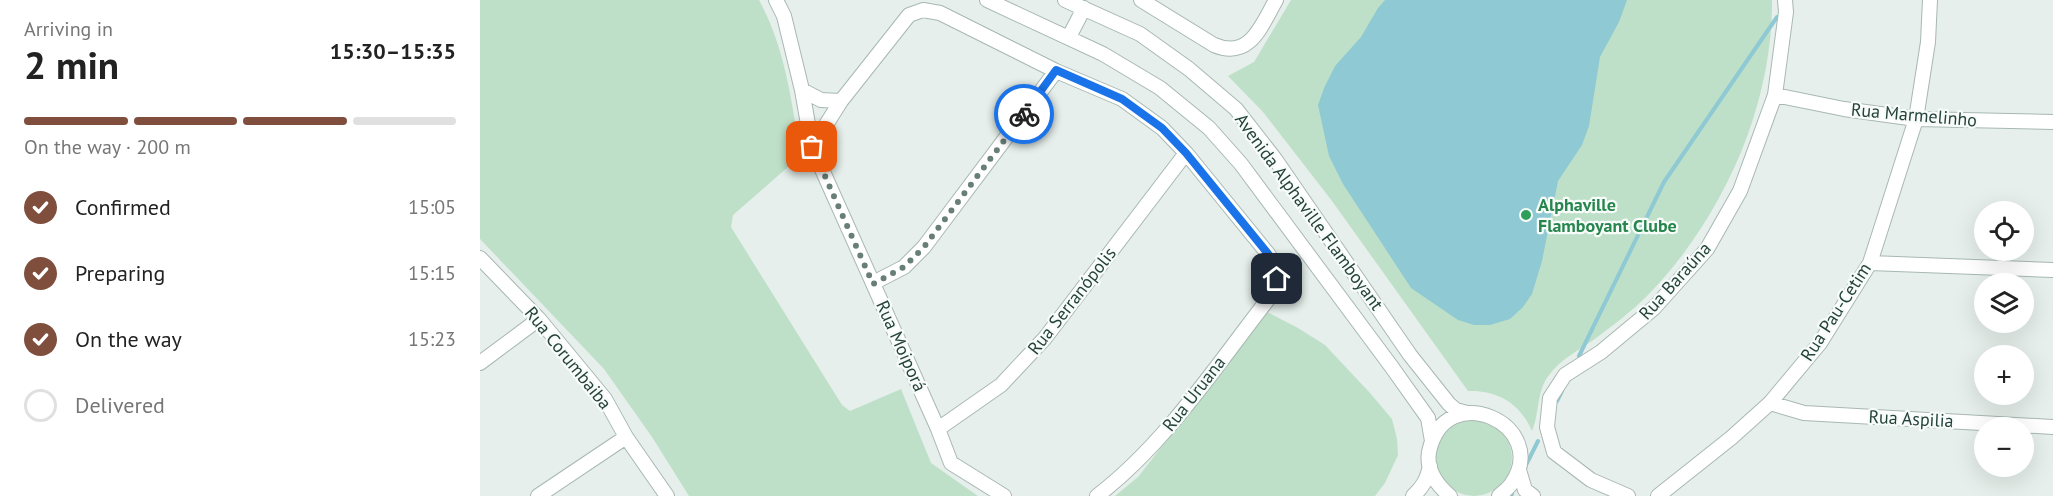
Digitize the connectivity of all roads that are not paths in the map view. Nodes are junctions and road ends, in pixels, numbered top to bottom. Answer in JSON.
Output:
{"nodes":[{"id":1,"x":776,"y":0,"type":"edge"},
{"id":2,"x":987,"y":0,"type":"edge"},
{"id":3,"x":1065,"y":0,"type":"edge"},
{"id":4,"x":1141,"y":0,"type":"edge"},
{"id":5,"x":1276,"y":0,"type":"edge"},
{"id":6,"x":1785,"y":0,"type":"edge"},
{"id":7,"x":1929,"y":0,"type":"edge"},
{"id":8,"x":1084,"y":8,"type":"junction"},
{"id":9,"x":1069,"y":37,"type":"junction"},
{"id":10,"x":1056,"y":70,"type":"junction"},
{"id":11,"x":802,"y":90,"type":"junction"},
{"id":12,"x":1775,"y":95,"type":"junction"},
{"id":13,"x":842,"y":101,"type":"junction"},
{"id":14,"x":1916,"y":119,"type":"junction"},
{"id":15,"x":2053,"y":122,"type":"edge"},
{"id":16,"x":812,"y":147,"type":"junction"},
{"id":17,"x":1186,"y":153,"type":"junction"},
{"id":18,"x":480,"y":258,"type":"edge"},
{"id":19,"x":1870,"y":263,"type":"junction"},
{"id":20,"x":2053,"y":270,"type":"edge"},
{"id":21,"x":873,"y":284,"type":"junction"},
{"id":22,"x":539,"y":319,"type":"junction"},
{"id":23,"x":480,"y":363,"type":"edge"},
{"id":24,"x":1770,"y":403,"type":"junction"},
{"id":25,"x":1467,"y":413,"type":"junction"},
{"id":26,"x":2053,"y":427,"type":"edge"},
{"id":27,"x":938,"y":429,"type":"junction"},
{"id":28,"x":626,"y":437,"type":"junction"},
{"id":29,"x":1432,"y":441,"type":"junction"},
{"id":30,"x":1430,"y":466,"type":"junction"},
{"id":31,"x":1519,"y":470,"type":"junction"},
{"id":32,"x":538,"y":496,"type":"edge"},
{"id":33,"x":667,"y":496,"type":"edge"},
{"id":34,"x":1004,"y":496,"type":"edge"},
{"id":35,"x":1097,"y":496,"type":"edge"},
{"id":36,"x":1413,"y":496,"type":"edge"},
{"id":37,"x":1450,"y":496,"type":"edge"},
{"id":38,"x":1499,"y":496,"type":"edge"},
{"id":39,"x":1533,"y":496,"type":"edge"},
{"id":40,"x":1628,"y":496,"type":"edge"},
{"id":41,"x":1658,"y":496,"type":"edge"}],
"edges":[{"from":1,"to":11,"type":"street","name":"Rua Moiporá"},
{"from":2,"to":9,"type":"street","name":"Avenida Alphaville Flamboyant"},
{"from":3,"to":8,"type":"street","name":"Avenida Alphaville Flamboyant"},
{"from":4,"to":5,"type":"street"},
{"from":6,"to":12,"type":"street","name":"Rua Baraúna"},
{"from":7,"to":14,"type":"street","name":"Rua Pau-Cetim"},
{"from":8,"to":9,"type":"street"},
{"from":8,"to":25,"type":"street","name":"Avenida Alphaville Flamboyant"},
{"from":9,"to":29,"type":"street","name":"Avenida Alphaville Flamboyant"},
{"from":10,"to":13,"type":"street"},
{"from":10,"to":17,"type":"street"},
{"from":10,"to":21,"type":"street"},
{"from":11,"to":13,"type":"street"},
{"from":11,"to":16,"type":"street","name":"Rua Moiporá"},
{"from":12,"to":14,"type":"street","name":"Rua Marmelinho"},
{"from":12,"to":40,"type":"street","name":"Rua Baraúna"},
{"from":13,"to":16,"type":"street"},
{"from":14,"to":15,"type":"street","name":"Rua Marmelinho"},
{"from":14,"to":19,"type":"street","name":"Rua Pau-Cetim"},
{"from":16,"to":21,"type":"street","name":"Rua Moiporá"},
{"from":17,"to":27,"type":"street","name":"Rua Serranópolis"},
{"from":17,"to":35,"type":"street","name":"Rua Uruana"},
{"from":18,"to":22,"type":"street","name":"Rua Corumbaiba"},
{"from":19,"to":20,"type":"street"},
{"from":19,"to":24,"type":"street","name":"Rua Pau-Cetim"},
{"from":21,"to":27,"type":"street","name":"Rua Moiporá"},
{"from":22,"to":23,"type":"street"},
{"from":22,"to":28,"type":"street","name":"Rua Corumbaiba"},
{"from":24,"to":26,"type":"street","name":"Rua Aspilia"},
{"from":24,"to":41,"type":"street","name":"Rua Pau-Cetim"},
{"from":25,"to":29,"type":"street"},
{"from":25,"to":31,"type":"street"},
{"from":27,"to":34,"type":"street","name":"Rua Moiporá"},
{"from":28,"to":32,"type":"street"},
{"from":28,"to":33,"type":"street","name":"Rua Corumbaiba"},
{"from":29,"to":30,"type":"street"},
{"from":30,"to":36,"type":"street"},
{"from":30,"to":37,"type":"street"},
{"from":31,"to":38,"type":"street"},
{"from":31,"to":39,"type":"street"}]}
